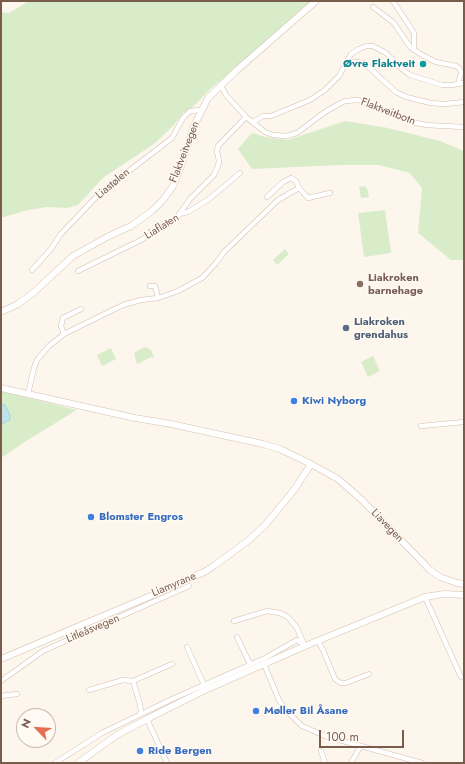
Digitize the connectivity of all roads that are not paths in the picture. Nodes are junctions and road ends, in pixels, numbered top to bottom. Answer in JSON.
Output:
{"nodes":[{"id":1,"x":316,"y":1,"type":"edge"},
{"id":2,"x":393,"y":1,"type":"edge"},
{"id":3,"x":373,"y":7,"type":"dead end"},
{"id":4,"x":414,"y":50,"type":"junction"},
{"id":5,"x":348,"y":61,"type":"junction"},
{"id":6,"x":464,"y":83,"type":"edge"},
{"id":7,"x":458,"y":84,"type":"junction"},
{"id":8,"x":221,"y":86,"type":"junction"},
{"id":9,"x":464,"y":102,"type":"edge"},
{"id":10,"x":201,"y":110,"type":"junction"},
{"id":11,"x":246,"y":117,"type":"junction"},
{"id":12,"x":253,"y":122,"type":"junction"},
{"id":13,"x":464,"y":127,"type":"edge"},
{"id":14,"x":240,"y":174,"type":"dead end"},
{"id":15,"x":299,"y":188,"type":"junction"},
{"id":16,"x":330,"y":193,"type":"dead end"},
{"id":17,"x":267,"y":197,"type":"dead end"},
{"id":18,"x":179,"y":214,"type":"junction"},
{"id":19,"x":32,"y":270,"type":"dead end"},
{"id":20,"x":78,"y":271,"type":"dead end"},
{"id":21,"x":150,"y":286,"type":"dead end"},
{"id":22,"x":158,"y":298,"type":"junction"},
{"id":23,"x":81,"y":309,"type":"dead end"},
{"id":24,"x":1,"y":312,"type":"edge"},
{"id":25,"x":64,"y":334,"type":"junction"},
{"id":26,"x":1,"y":388,"type":"edge"},
{"id":27,"x":28,"y":394,"type":"junction"},
{"id":28,"x":464,"y":422,"type":"edge"},
{"id":29,"x":421,"y":426,"type":"dead end"},
{"id":30,"x":311,"y":464,"type":"junction"},
{"id":31,"x":464,"y":584,"type":"edge"},
{"id":32,"x":189,"y":586,"type":"dead end"},
{"id":33,"x":464,"y":595,"type":"edge"},
{"id":34,"x":425,"y":597,"type":"junction"},
{"id":35,"x":234,"y":620,"type":"dead end"},
{"id":36,"x":237,"y":637,"type":"dead end"},
{"id":37,"x":318,"y":641,"type":"junction"},
{"id":38,"x":305,"y":646,"type":"junction"},
{"id":39,"x":187,"y":647,"type":"dead end"},
{"id":40,"x":1,"y":659,"type":"edge"},
{"id":41,"x":172,"y":664,"type":"dead end"},
{"id":42,"x":250,"y":664,"type":"junction"},
{"id":43,"x":264,"y":664,"type":"junction"},
{"id":44,"x":369,"y":674,"type":"dead end"},
{"id":45,"x":461,"y":677,"type":"dead end"},
{"id":46,"x":1,"y":681,"type":"edge"},
{"id":47,"x":133,"y":681,"type":"junction"},
{"id":48,"x":204,"y":685,"type":"junction"},
{"id":49,"x":90,"y":690,"type":"dead end"},
{"id":50,"x":18,"y":694,"type":"dead end"},
{"id":51,"x":1,"y":696,"type":"edge"},
{"id":52,"x":139,"y":715,"type":"junction"},
{"id":53,"x":147,"y":719,"type":"junction"},
{"id":54,"x":360,"y":747,"type":"junction"},
{"id":55,"x":321,"y":751,"type":"dead end"},
{"id":56,"x":55,"y":763,"type":"edge"},
{"id":57,"x":78,"y":763,"type":"edge"},
{"id":58,"x":167,"y":763,"type":"edge"},
{"id":59,"x":325,"y":763,"type":"edge"},
{"id":60,"x":351,"y":763,"type":"edge"},
{"id":61,"x":422,"y":763,"type":"edge"}],
"edges":[{"from":1,"to":8,"type":"main road","name":"Flaktveitvegen"},
{"from":2,"to":4,"type":"street"},
{"from":3,"to":4,"type":"street"},
{"from":4,"to":7,"type":"street"},
{"from":5,"to":7,"type":"street"},
{"from":5,"to":9,"type":"street","name":"Flaktveitbotn"},
{"from":5,"to":12,"type":"street"},
{"from":6,"to":7,"type":"street"},
{"from":8,"to":10,"type":"main road","name":"Flaktveitvegen"},
{"from":8,"to":11,"type":"street","name":"Flaktveitbotn"},
{"from":10,"to":19,"type":"street","name":"Liastølen"},
{"from":10,"to":24,"type":"main road","name":"Flaktveitvegen"},
{"from":11,"to":12,"type":"street","name":"Flaktveitbotn"},
{"from":11,"to":18,"type":"street"},
{"from":12,"to":13,"type":"street","name":"Flaktveitbotn"},
{"from":14,"to":18,"type":"street","name":"Liaflaten"},
{"from":15,"to":16,"type":"street"},
{"from":15,"to":17,"type":"street"},
{"from":15,"to":22,"type":"street"},
{"from":18,"to":20,"type":"street","name":"Liaflaten"},
{"from":21,"to":22,"type":"street"},
{"from":22,"to":25,"type":"street"},
{"from":23,"to":25,"type":"street"},
{"from":25,"to":27,"type":"street"},
{"from":26,"to":27,"type":"main road"},
{"from":27,"to":30,"type":"main road"},
{"from":28,"to":29,"type":"street"},
{"from":30,"to":31,"type":"main road","name":"Liavegen"},
{"from":30,"to":40,"type":"main road","name":"Liamyrane"},
{"from":32,"to":46,"type":"street","name":"Litleåsvegen"},
{"from":33,"to":34,"type":"main road"},
{"from":34,"to":37,"type":"main road"},
{"from":34,"to":45,"type":"street"},
{"from":35,"to":38,"type":"street"},
{"from":36,"to":42,"type":"street"},
{"from":37,"to":38,"type":"main road"},
{"from":37,"to":44,"type":"street"},
{"from":38,"to":42,"type":"street"},
{"from":38,"to":43,"type":"main road"},
{"from":39,"to":48,"type":"street"},
{"from":41,"to":47,"type":"street"},
{"from":42,"to":48,"type":"street"},
{"from":43,"to":53,"type":"main road"},
{"from":43,"to":54,"type":"street"},
{"from":47,"to":49,"type":"street"},
{"from":47,"to":52,"type":"street"},
{"from":48,"to":52,"type":"street"},
{"from":50,"to":51,"type":"street"},
{"from":52,"to":56,"type":"street"},
{"from":53,"to":57,"type":"main road"},
{"from":53,"to":58,"type":"street"},
{"from":54,"to":60,"type":"street"},
{"from":54,"to":61,"type":"street"},
{"from":55,"to":59,"type":"street"}]}
